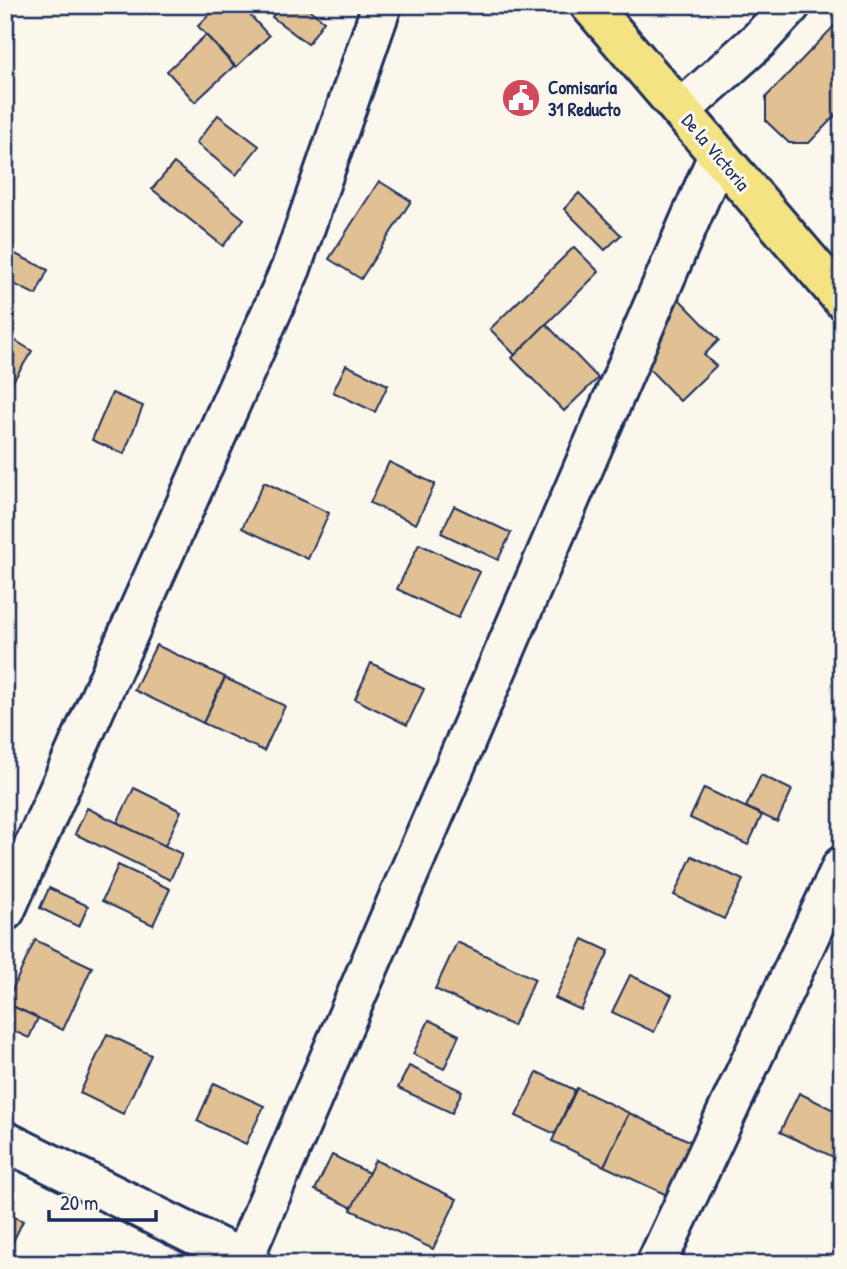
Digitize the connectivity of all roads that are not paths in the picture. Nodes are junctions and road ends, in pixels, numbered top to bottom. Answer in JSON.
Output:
{"nodes":[{"id":1,"x":382,"y":5,"type":"edge"},
{"id":2,"x":590,"y":5,"type":"edge"},
{"id":3,"x":791,"y":5,"type":"edge"},
{"id":4,"x":681,"y":110,"type":"junction"},
{"id":5,"x":719,"y":155,"type":"junction"},
{"id":6,"x":842,"y":299,"type":"edge"},
{"id":7,"x":842,"y":866,"type":"edge"},
{"id":8,"x":5,"y":911,"type":"edge"},
{"id":9,"x":5,"y":1141,"type":"edge"},
{"id":10,"x":245,"y":1262,"type":"edge"},
{"id":11,"x":656,"y":1264,"type":"edge"}],
"edges":[{"from":1,"to":8,"type":"street"},
{"from":2,"to":4,"type":"main road","name":"De la Victoria"},
{"from":3,"to":4,"type":"street"},
{"from":4,"to":5,"type":"main road","name":"De la Victoria"},
{"from":5,"to":6,"type":"main road","name":"De la Victoria"},
{"from":5,"to":10,"type":"street"},
{"from":7,"to":11,"type":"street"},
{"from":9,"to":10,"type":"street"}]}
